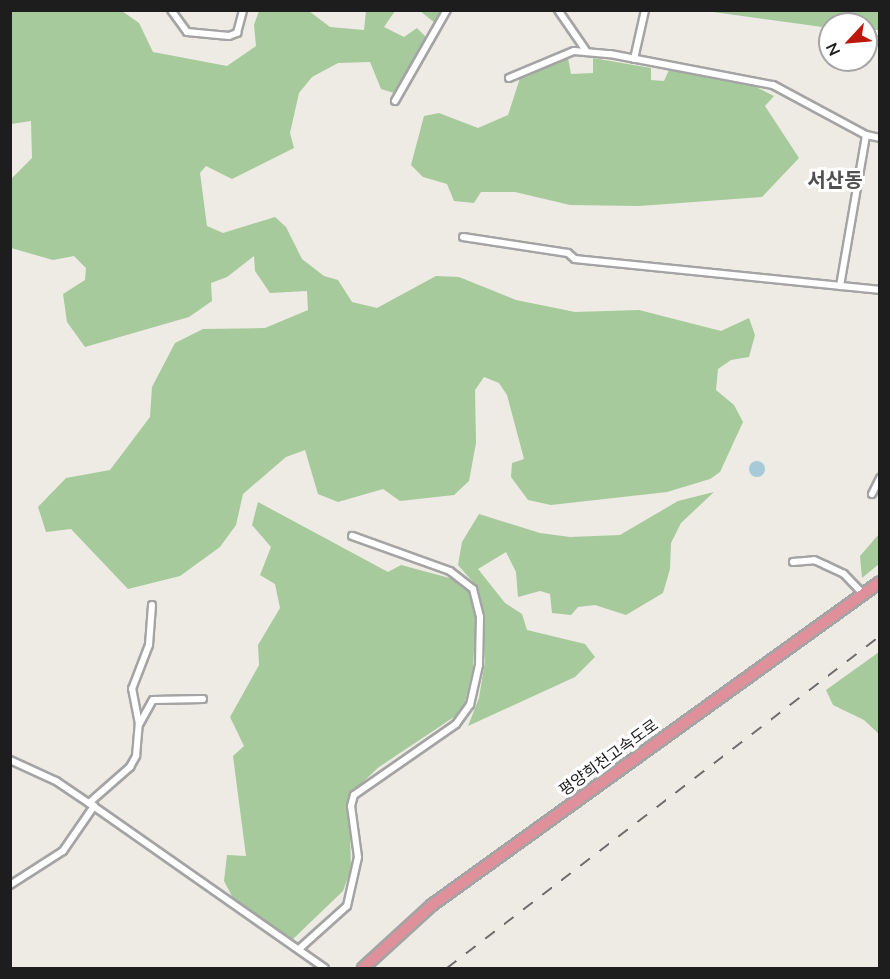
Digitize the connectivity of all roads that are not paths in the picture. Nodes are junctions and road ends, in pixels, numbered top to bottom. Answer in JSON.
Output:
{"nodes":[{"id":1,"x":171,"y":10,"type":"edge"},
{"id":2,"x":243,"y":10,"type":"edge"},
{"id":3,"x":447,"y":10,"type":"edge"},
{"id":4,"x":558,"y":10,"type":"edge"},
{"id":5,"x":645,"y":10,"type":"edge"},
{"id":6,"x":587,"y":52,"type":"junction"},
{"id":7,"x":634,"y":59,"type":"junction"},
{"id":8,"x":509,"y":78,"type":"dead end"},
{"id":9,"x":395,"y":101,"type":"dead end"},
{"id":10,"x":866,"y":135,"type":"junction"},
{"id":11,"x":879,"y":138,"type":"edge"},
{"id":12,"x":463,"y":237,"type":"dead end"},
{"id":13,"x":840,"y":286,"type":"junction"},
{"id":14,"x":879,"y":290,"type":"edge"},
{"id":15,"x":879,"y":478,"type":"edge"},
{"id":16,"x":872,"y":494,"type":"dead end"},
{"id":17,"x":352,"y":536,"type":"dead end"},
{"id":18,"x":793,"y":562,"type":"dead end"},
{"id":19,"x":879,"y":582,"type":"edge"},
{"id":20,"x":879,"y":587,"type":"edge"},
{"id":21,"x":864,"y":596,"type":"junction"},
{"id":22,"x":152,"y":605,"type":"dead end"},
{"id":23,"x":203,"y":699,"type":"dead end"},
{"id":24,"x":140,"y":724,"type":"junction"},
{"id":25,"x":10,"y":760,"type":"edge"},
{"id":26,"x":91,"y":804,"type":"junction"},
{"id":27,"x":10,"y":885,"type":"edge"},
{"id":28,"x":298,"y":949,"type":"junction"},
{"id":29,"x":325,"y":969,"type":"edge"},
{"id":30,"x":363,"y":969,"type":"edge"},
{"id":31,"x":369,"y":969,"type":"edge"}],
"edges":[{"from":1,"to":2,"type":"street"},
{"from":3,"to":9,"type":"street"},
{"from":4,"to":6,"type":"street"},
{"from":5,"to":7,"type":"street"},
{"from":6,"to":7,"type":"street"},
{"from":6,"to":8,"type":"street"},
{"from":7,"to":10,"type":"street"},
{"from":10,"to":11,"type":"street"},
{"from":10,"to":13,"type":"street"},
{"from":12,"to":13,"type":"street"},
{"from":13,"to":14,"type":"street"},
{"from":15,"to":16,"type":"street"},
{"from":17,"to":28,"type":"street"},
{"from":18,"to":21,"type":"street"},
{"from":19,"to":21,"type":"highway","name":"평양희천고속도로"},
{"from":20,"to":21,"type":"highway","name":"평양희천고속도로"},
{"from":21,"to":30,"type":"highway","name":"평양희천고속도로"},
{"from":21,"to":31,"type":"highway","name":"평양희천고속도로"},
{"from":22,"to":24,"type":"street"},
{"from":23,"to":24,"type":"street"},
{"from":24,"to":26,"type":"street"},
{"from":25,"to":26,"type":"street"},
{"from":26,"to":27,"type":"street"},
{"from":26,"to":28,"type":"street"},
{"from":28,"to":29,"type":"street"}]}
